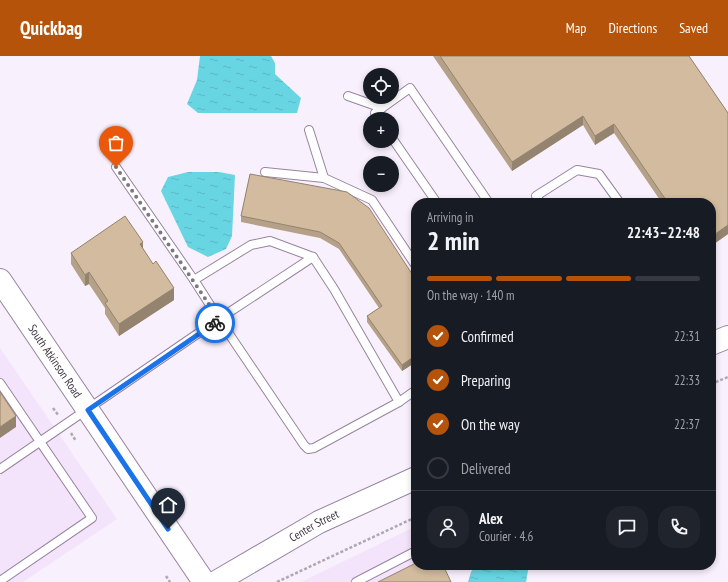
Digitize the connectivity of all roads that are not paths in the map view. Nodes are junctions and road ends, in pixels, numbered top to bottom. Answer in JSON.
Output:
{"nodes":[{"id":1,"x":348,"y":96,"type":"dead end"},
{"id":2,"x":382,"y":108,"type":"junction"},
{"id":3,"x":376,"y":112,"type":"edge"},
{"id":4,"x":309,"y":130,"type":"dead end"},
{"id":5,"x":399,"y":148,"type":"edge"},
{"id":6,"x":116,"y":167,"type":"dead end"},
{"id":7,"x":265,"y":172,"type":"dead end"},
{"id":8,"x":324,"y":178,"type":"junction"},
{"id":9,"x":434,"y":198,"type":"edge"},
{"id":10,"x":486,"y":198,"type":"edge"},
{"id":11,"x":537,"y":198,"type":"edge"},
{"id":12,"x":616,"y":198,"type":"edge"},
{"id":13,"x":312,"y":257,"type":"junction"},
{"id":14,"x":411,"y":258,"type":"edge"},
{"id":15,"x":0,"y":280,"type":"edge"},
{"id":16,"x":194,"y":280,"type":"junction"},
{"id":17,"x":219,"y":319,"type":"junction"},
{"id":18,"x":0,"y":383,"type":"edge"},
{"id":19,"x":411,"y":394,"type":"edge"},
{"id":20,"x":399,"y":402,"type":"junction"},
{"id":21,"x":88,"y":410,"type":"junction"},
{"id":22,"x":40,"y":442,"type":"junction"},
{"id":23,"x":0,"y":469,"type":"edge"},
{"id":24,"x":411,"y":480,"type":"edge"},
{"id":25,"x":411,"y":554,"type":"edge"},
{"id":26,"x":0,"y":581,"type":"edge"},
{"id":27,"x":204,"y":582,"type":"edge"},
{"id":28,"x":216,"y":582,"type":"edge"},
{"id":29,"x":356,"y":582,"type":"edge"}],
"edges":[{"from":1,"to":2,"type":"lane"},
{"from":2,"to":3,"type":"lane"},
{"from":2,"to":10,"type":"lane"},
{"from":4,"to":8,"type":"lane"},
{"from":5,"to":9,"type":"lane"},
{"from":6,"to":16,"type":"lane"},
{"from":7,"to":8,"type":"lane"},
{"from":8,"to":14,"type":"lane"},
{"from":11,"to":12,"type":"lane"},
{"from":13,"to":16,"type":"lane"},
{"from":13,"to":17,"type":"lane"},
{"from":13,"to":20,"type":"lane"},
{"from":15,"to":21,"type":"main road","name":"South Atkinson Road"},
{"from":16,"to":17,"type":"lane"},
{"from":17,"to":20,"type":"lane"},
{"from":17,"to":21,"type":"lane"},
{"from":18,"to":22,"type":"lane"},
{"from":19,"to":20,"type":"lane"},
{"from":21,"to":22,"type":"lane"},
{"from":21,"to":27,"type":"main road","name":"South Atkinson Road"},
{"from":22,"to":23,"type":"lane"},
{"from":22,"to":26,"type":"lane"},
{"from":24,"to":28,"type":"main road","name":"Center Street"},
{"from":25,"to":29,"type":"lane"}]}
